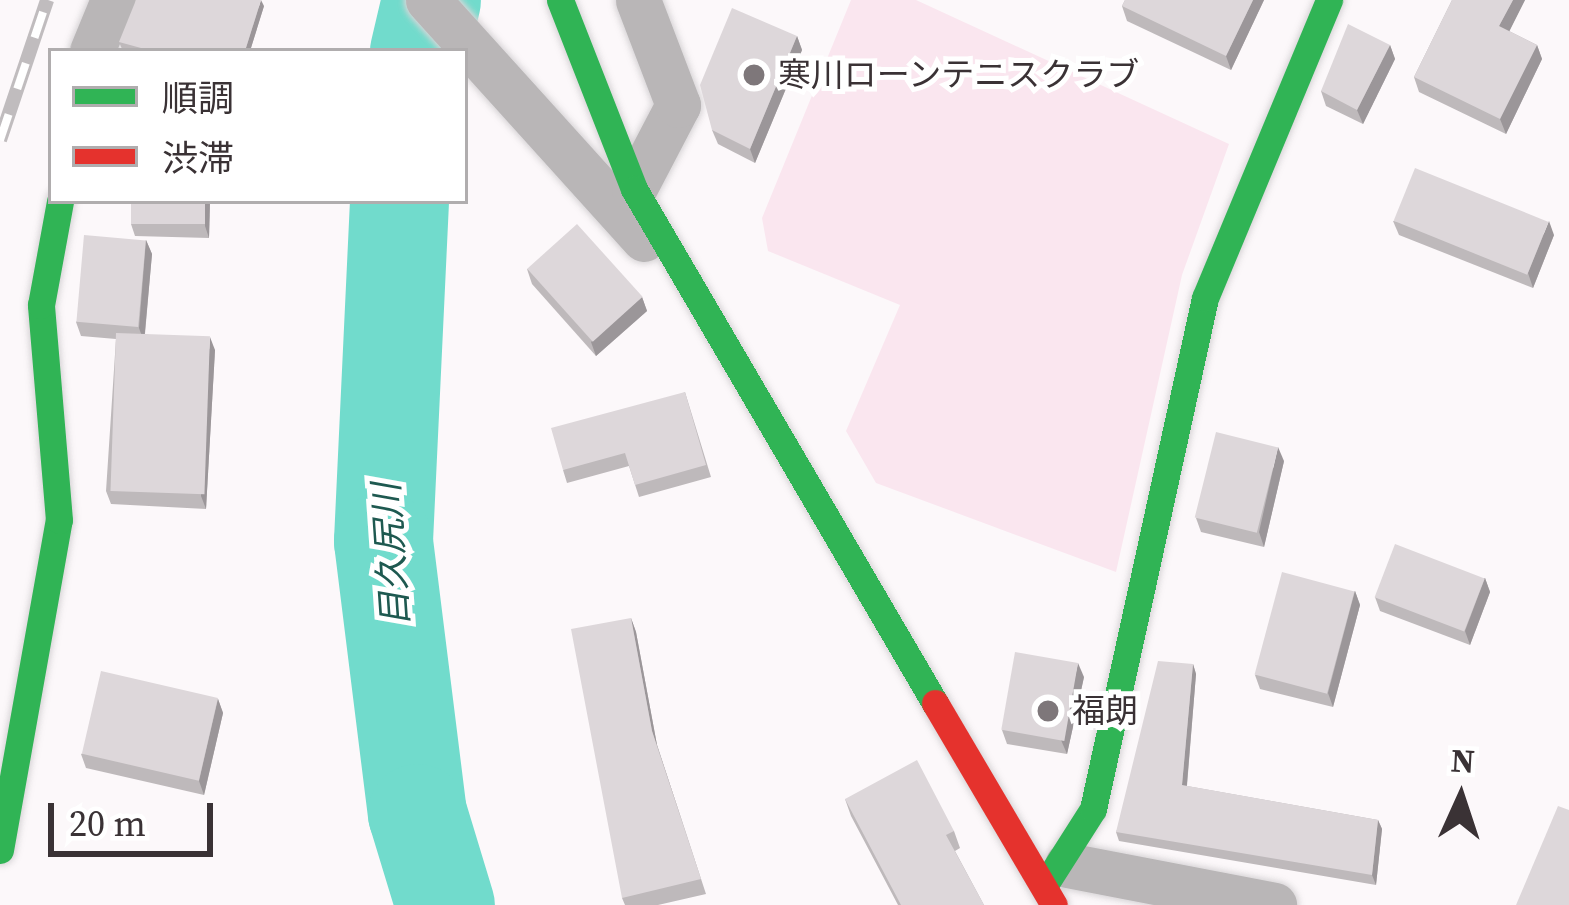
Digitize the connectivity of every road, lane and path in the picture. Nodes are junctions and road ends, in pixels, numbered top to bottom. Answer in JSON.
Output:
{"nodes":[{"id":1,"x":112,"y":0,"type":"edge"},
{"id":2,"x":428,"y":0,"type":"edge"},
{"id":3,"x":560,"y":0,"type":"edge"},
{"id":4,"x":638,"y":0,"type":"edge"},
{"id":5,"x":1328,"y":0,"type":"edge"},
{"id":6,"x":93,"y":48,"type":"edge"},
{"id":7,"x":634,"y":189,"type":"junction"},
{"id":8,"x":59,"y":204,"type":"edge"},
{"id":9,"x":691,"y":289,"type":"junction"},
{"id":10,"x":0,"y":850,"type":"edge"},
{"id":11,"x":1055,"y":885,"type":"edge"},
{"id":12,"x":1274,"y":905,"type":"edge"}],
"edges":[{"from":1,"to":6,"type":"street"},
{"from":2,"to":9,"type":"street"},
{"from":3,"to":7,"type":"street"},
{"from":4,"to":7,"type":"street"},
{"from":5,"to":11,"type":"street"},
{"from":7,"to":9,"type":"street"},
{"from":8,"to":10,"type":"street"},
{"from":9,"to":11,"type":"street"},
{"from":11,"to":12,"type":"street"}]}
